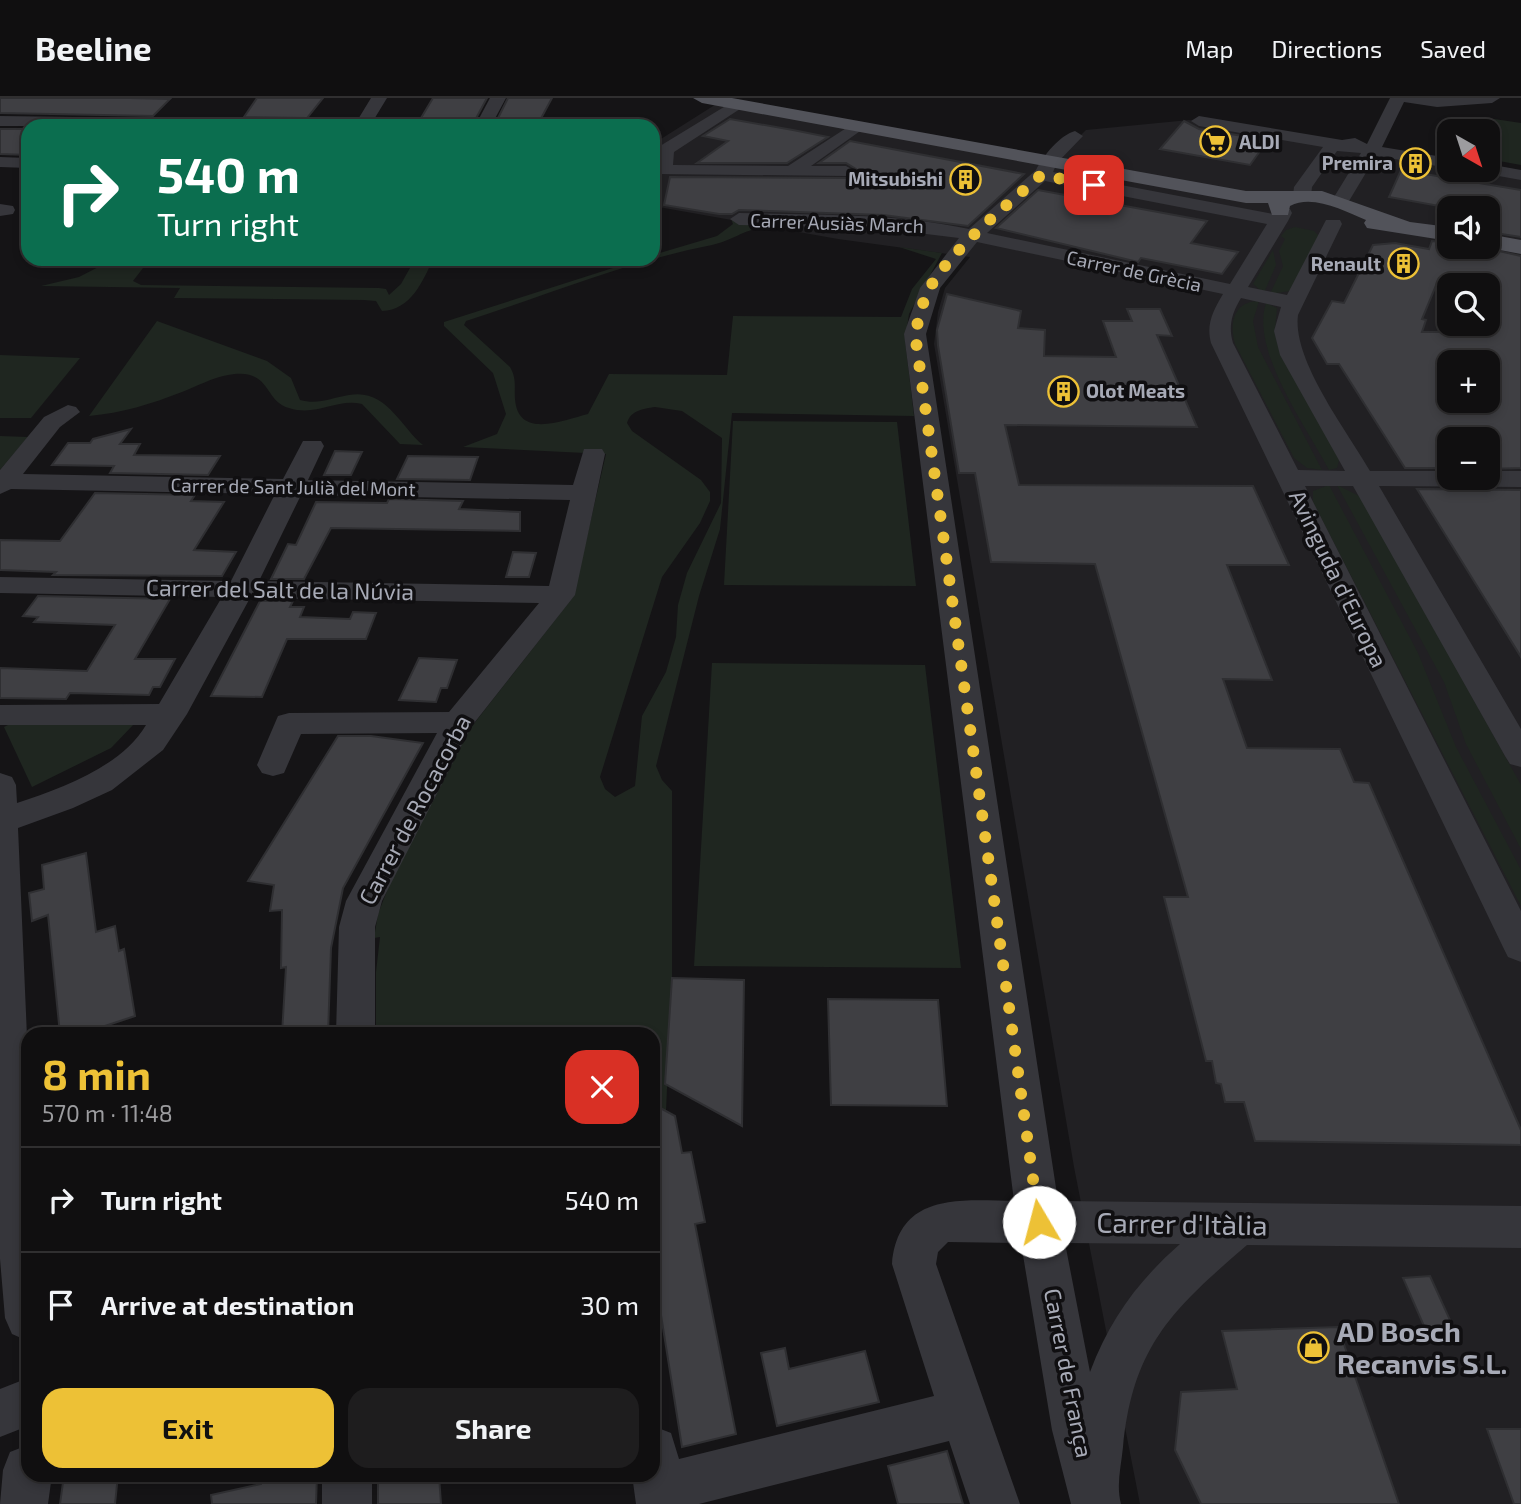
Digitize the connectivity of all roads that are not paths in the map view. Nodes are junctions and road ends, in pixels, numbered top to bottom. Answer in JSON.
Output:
{"nodes":[{"id":1,"x":379,"y":98,"type":"edge"},
{"id":2,"x":498,"y":98,"type":"edge"},
{"id":3,"x":702,"y":98,"type":"edge"},
{"id":4,"x":1398,"y":98,"type":"edge"},
{"id":5,"x":1406,"y":98,"type":"edge"},
{"id":6,"x":1492,"y":98,"type":"edge"},
{"id":7,"x":737,"y":104,"type":"junction"},
{"id":8,"x":130,"y":106,"type":"dead end"},
{"id":9,"x":280,"y":107,"type":"dead end"},
{"id":10,"x":116,"y":119,"type":"edge"},
{"id":11,"x":272,"y":119,"type":"edge"},
{"id":12,"x":366,"y":119,"type":"edge"},
{"id":13,"x":487,"y":119,"type":"edge"},
{"id":14,"x":0,"y":121,"type":"edge"},
{"id":15,"x":1199,"y":121,"type":"dead end"},
{"id":16,"x":21,"y":122,"type":"edge"},
{"id":17,"x":857,"y":127,"type":"junction"},
{"id":18,"x":661,"y":131,"type":"dead end"},
{"id":19,"x":1075,"y":136,"type":"dead end"},
{"id":20,"x":687,"y":137,"type":"junction"},
{"id":21,"x":1375,"y":144,"type":"junction"},
{"id":22,"x":1339,"y":146,"type":"junction"},
{"id":23,"x":1437,"y":160,"type":"edge"},
{"id":24,"x":0,"y":163,"type":"edge"},
{"id":25,"x":21,"y":163,"type":"edge"},
{"id":26,"x":1045,"y":168,"type":"junction"},
{"id":27,"x":792,"y":171,"type":"junction"},
{"id":28,"x":846,"y":171,"type":"dead end"},
{"id":29,"x":1500,"y":171,"type":"edge"},
{"id":30,"x":1521,"y":175,"type":"edge"},
{"id":31,"x":1311,"y":212,"type":"junction"},
{"id":32,"x":738,"y":219,"type":"dead end"},
{"id":33,"x":1437,"y":232,"type":"edge"},
{"id":34,"x":978,"y":234,"type":"junction"},
{"id":35,"x":1500,"y":243,"type":"edge"},
{"id":36,"x":1521,"y":247,"type":"edge"},
{"id":37,"x":1235,"y":292,"type":"junction"},
{"id":38,"x":1293,"y":303,"type":"junction"},
{"id":39,"x":68,"y":412,"type":"dead end"},
{"id":40,"x":312,"y":446,"type":"dead end"},
{"id":41,"x":593,"y":454,"type":"dead end"},
{"id":42,"x":1288,"y":478,"type":"junction"},
{"id":43,"x":1363,"y":479,"type":"junction"},
{"id":44,"x":1521,"y":479,"type":"edge"},
{"id":45,"x":1,"y":483,"type":"edge"},
{"id":46,"x":292,"y":488,"type":"junction"},
{"id":47,"x":585,"y":493,"type":"junction"},
{"id":48,"x":0,"y":585,"type":"edge"},
{"id":49,"x":241,"y":589,"type":"junction"},
{"id":50,"x":561,"y":595,"type":"junction"},
{"id":51,"x":172,"y":714,"type":"junction"},
{"id":52,"x":0,"y":715,"type":"edge"},
{"id":53,"x":458,"y":722,"type":"junction"},
{"id":54,"x":1521,"y":756,"type":"edge"},
{"id":55,"x":273,"y":765,"type":"dead end"},
{"id":56,"x":0,"y":809,"type":"edge"},
{"id":57,"x":1521,"y":947,"type":"edge"},
{"id":58,"x":2,"y":974,"type":"edge"},
{"id":59,"x":356,"y":1027,"type":"edge"},
{"id":60,"x":6,"y":1163,"type":"edge"},
{"id":61,"x":1039,"y":1222,"type":"junction"},
{"id":62,"x":1237,"y":1225,"type":"junction"},
{"id":63,"x":1521,"y":1227,"type":"edge"},
{"id":64,"x":21,"y":1269,"type":"edge"},
{"id":65,"x":21,"y":1405,"type":"edge"},
{"id":66,"x":0,"y":1413,"type":"edge"},
{"id":67,"x":963,"y":1413,"type":"junction"},
{"id":68,"x":660,"y":1480,"type":"edge"},
{"id":69,"x":26,"y":1482,"type":"edge"},
{"id":70,"x":347,"y":1482,"type":"edge"},
{"id":71,"x":23,"y":1504,"type":"edge"},
{"id":72,"x":347,"y":1504,"type":"edge"},
{"id":73,"x":995,"y":1504,"type":"edge"},
{"id":74,"x":1096,"y":1504,"type":"edge"}],
"edges":[{"from":1,"to":12,"type":"street"},
{"from":2,"to":13,"type":"street"},
{"from":3,"to":7,"type":"main road"},
{"from":4,"to":21,"type":"street"},
{"from":5,"to":6,"type":"street"},
{"from":7,"to":17,"type":"main road"},
{"from":7,"to":20,"type":"street"},
{"from":8,"to":10,"type":"street"},
{"from":9,"to":11,"type":"street"},
{"from":14,"to":16,"type":"street"},
{"from":15,"to":22,"type":"street"},
{"from":17,"to":26,"type":"main road"},
{"from":17,"to":27,"type":"street"},
{"from":18,"to":20,"type":"street"},
{"from":19,"to":26,"type":"street","name":"Carrer de França"},
{"from":20,"to":27,"type":"street"},
{"from":21,"to":22,"type":"street"},
{"from":21,"to":23,"type":"street"},
{"from":21,"to":31,"type":"street"},
{"from":22,"to":31,"type":"street"},
{"from":24,"to":25,"type":"street"},
{"from":26,"to":31,"type":"street"},
{"from":26,"to":31,"type":"main road"},
{"from":26,"to":34,"type":"street","name":"Carrer de França"},
{"from":27,"to":28,"type":"street"},
{"from":29,"to":30,"type":"street"},
{"from":31,"to":33,"type":"main road"},
{"from":31,"to":37,"type":"street","name":"Avinguda d'Europa"},
{"from":31,"to":38,"type":"street"},
{"from":32,"to":34,"type":"street","name":"Carrer Ausiàs March"},
{"from":34,"to":37,"type":"street","name":"Carrer de Grècia"},
{"from":34,"to":61,"type":"street","name":"Carrer de França"},
{"from":35,"to":36,"type":"main road"},
{"from":37,"to":38,"type":"street","name":"Carrer de Grècia"},
{"from":37,"to":42,"type":"street","name":"Avinguda d'Europa"},
{"from":38,"to":43,"type":"street"},
{"from":39,"to":45,"type":"street"},
{"from":40,"to":46,"type":"street"},
{"from":41,"to":47,"type":"street","name":"Carrer de Rocacorba"},
{"from":42,"to":43,"type":"street"},
{"from":42,"to":57,"type":"street","name":"Avinguda d'Europa"},
{"from":43,"to":44,"type":"street"},
{"from":43,"to":54,"type":"street"},
{"from":45,"to":46,"type":"street","name":"Carrer de Sant Julià del Mont"},
{"from":46,"to":47,"type":"street","name":"Carrer de Sant Julià del Mont"},
{"from":46,"to":49,"type":"street"},
{"from":47,"to":50,"type":"street","name":"Carrer de Rocacorba"},
{"from":48,"to":49,"type":"street","name":"Carrer del Salt de la Núvia"},
{"from":49,"to":50,"type":"street","name":"Carrer del Salt de la Núvia"},
{"from":49,"to":51,"type":"street"},
{"from":50,"to":53,"type":"street","name":"Carrer de Rocacorba"},
{"from":51,"to":52,"type":"street"},
{"from":51,"to":56,"type":"street"},
{"from":53,"to":55,"type":"street"},
{"from":53,"to":59,"type":"street","name":"Carrer de Rocacorba"},
{"from":56,"to":58,"type":"street"},
{"from":58,"to":60,"type":"street"},
{"from":60,"to":64,"type":"street"},
{"from":61,"to":62,"type":"street","name":"Carrer d'Itàlia"},
{"from":61,"to":67,"type":"street","name":"Carrer d'Itàlia"},
{"from":61,"to":74,"type":"street","name":"Carrer de França"},
{"from":62,"to":63,"type":"street","name":"Carrer d'Itàlia"},
{"from":62,"to":74,"type":"street"},
{"from":65,"to":66,"type":"street"},
{"from":67,"to":68,"type":"street"},
{"from":67,"to":73,"type":"street","name":"Carrer d'Itàlia"},
{"from":69,"to":71,"type":"street"},
{"from":70,"to":72,"type":"street"}]}
